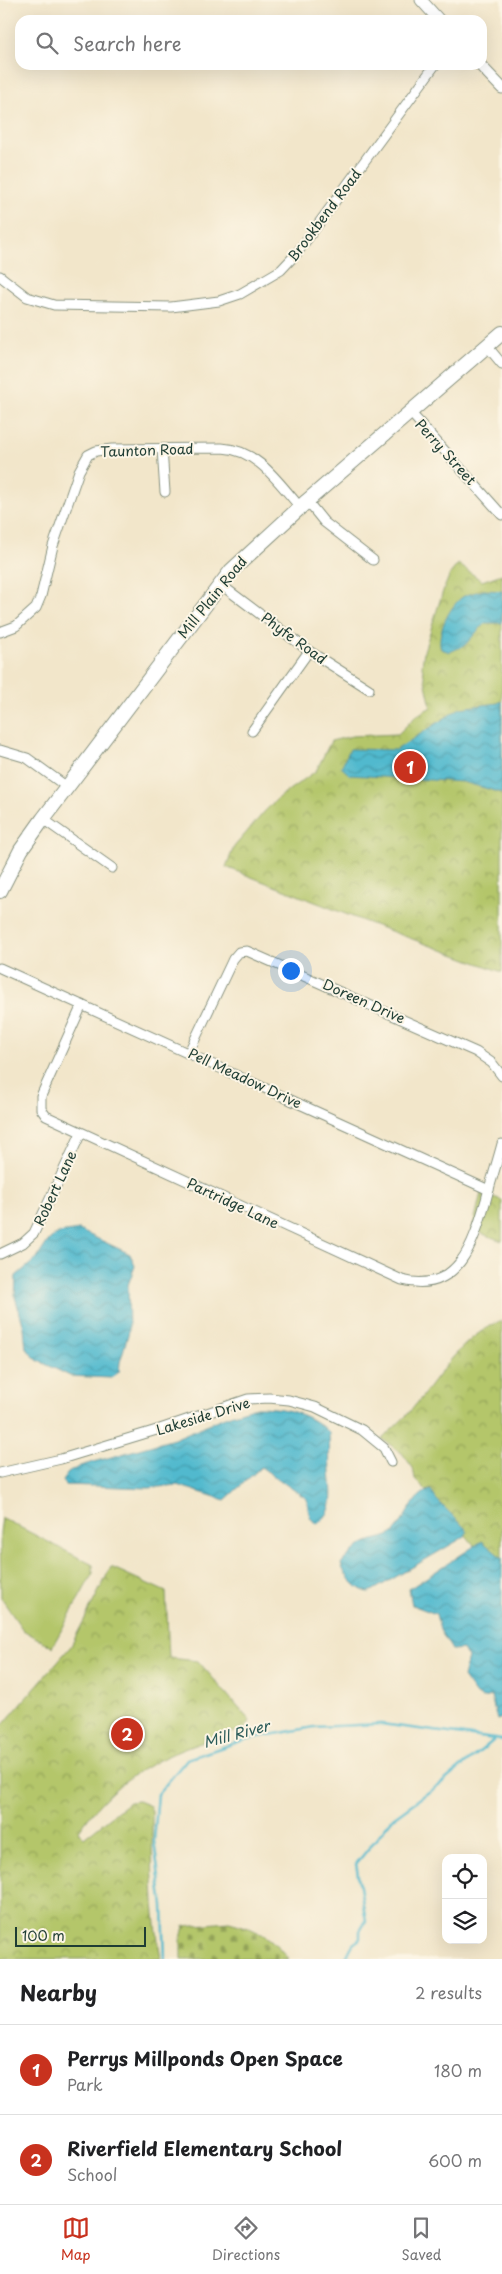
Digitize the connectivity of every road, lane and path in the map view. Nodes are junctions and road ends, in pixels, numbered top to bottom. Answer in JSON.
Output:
{"nodes":[{"id":1,"x":421,"y":0,"type":"edge"},
{"id":2,"x":434,"y":15,"type":"edge"},
{"id":3,"x":431,"y":70,"type":"edge"},
{"id":4,"x":485,"y":70,"type":"edge"},
{"id":5,"x":502,"y":88,"type":"edge"},
{"id":6,"x":0,"y":276,"type":"edge"},
{"id":7,"x":502,"y":333,"type":"edge"},
{"id":8,"x":487,"y":346,"type":"junction"},
{"id":9,"x":502,"y":364,"type":"edge"},
{"id":10,"x":410,"y":412,"type":"junction"},
{"id":11,"x":162,"y":448,"type":"junction"},
{"id":12,"x":165,"y":492,"type":"dead end"},
{"id":13,"x":304,"y":504,"type":"junction"},
{"id":14,"x":502,"y":515,"type":"edge"},
{"id":15,"x":373,"y":560,"type":"dead end"},
{"id":16,"x":220,"y":584,"type":"junction"},
{"id":17,"x":0,"y":632,"type":"edge"},
{"id":18,"x":310,"y":651,"type":"junction"},
{"id":19,"x":369,"y":689,"type":"dead end"},
{"id":20,"x":252,"y":731,"type":"dead end"},
{"id":21,"x":0,"y":750,"type":"edge"},
{"id":22,"x":67,"y":787,"type":"junction"},
{"id":23,"x":43,"y":820,"type":"junction"},
{"id":24,"x":112,"y":868,"type":"dead end"},
{"id":25,"x":0,"y":891,"type":"edge"},
{"id":26,"x":0,"y":968,"type":"edge"},
{"id":27,"x":82,"y":1006,"type":"junction"},
{"id":28,"x":189,"y":1052,"type":"junction"},
{"id":29,"x":502,"y":1076,"type":"edge"},
{"id":30,"x":81,"y":1133,"type":"junction"},
{"id":31,"x":502,"y":1144,"type":"edge"},
{"id":32,"x":489,"y":1190,"type":"junction"},
{"id":33,"x":0,"y":1254,"type":"edge"},
{"id":34,"x":391,"y":1462,"type":"dead end"},
{"id":35,"x":0,"y":1472,"type":"edge"}],
"edges":[{"from":1,"to":2,"type":"street"},
{"from":3,"to":6,"type":"street","name":"Brookbend Road"},
{"from":4,"to":5,"type":"street"},
{"from":7,"to":8,"type":"main road","name":"Mill Plain Road"},
{"from":8,"to":9,"type":"street"},
{"from":8,"to":10,"type":"main road","name":"Mill Plain Road"},
{"from":10,"to":13,"type":"main road","name":"Mill Plain Road"},
{"from":10,"to":14,"type":"street","name":"Perry Street"},
{"from":11,"to":12,"type":"street"},
{"from":11,"to":13,"type":"street","name":"Taunton Road"},
{"from":11,"to":17,"type":"street","name":"Taunton Road"},
{"from":13,"to":15,"type":"street","name":"Taunton Road"},
{"from":13,"to":16,"type":"main road","name":"Mill Plain Road"},
{"from":16,"to":18,"type":"street","name":"Phyfe Road"},
{"from":16,"to":22,"type":"main road","name":"Mill Plain Road"},
{"from":18,"to":19,"type":"street","name":"Phyfe Road"},
{"from":18,"to":20,"type":"street"},
{"from":21,"to":22,"type":"street"},
{"from":22,"to":23,"type":"main road","name":"Mill Plain Road"},
{"from":23,"to":24,"type":"street"},
{"from":23,"to":25,"type":"main road","name":"Mill Plain Road"},
{"from":26,"to":27,"type":"street","name":"Pell Meadow Drive"},
{"from":27,"to":28,"type":"street","name":"Pell Meadow Drive"},
{"from":27,"to":30,"type":"street","name":"Partridge Lane"},
{"from":28,"to":29,"type":"street","name":"Doreen Drive"},
{"from":28,"to":32,"type":"street","name":"Pell Meadow Drive"},
{"from":30,"to":32,"type":"street","name":"Partridge Lane"},
{"from":30,"to":33,"type":"street","name":"Robert Lane"},
{"from":31,"to":32,"type":"street"},
{"from":34,"to":35,"type":"street","name":"Lakeside Drive"}]}
